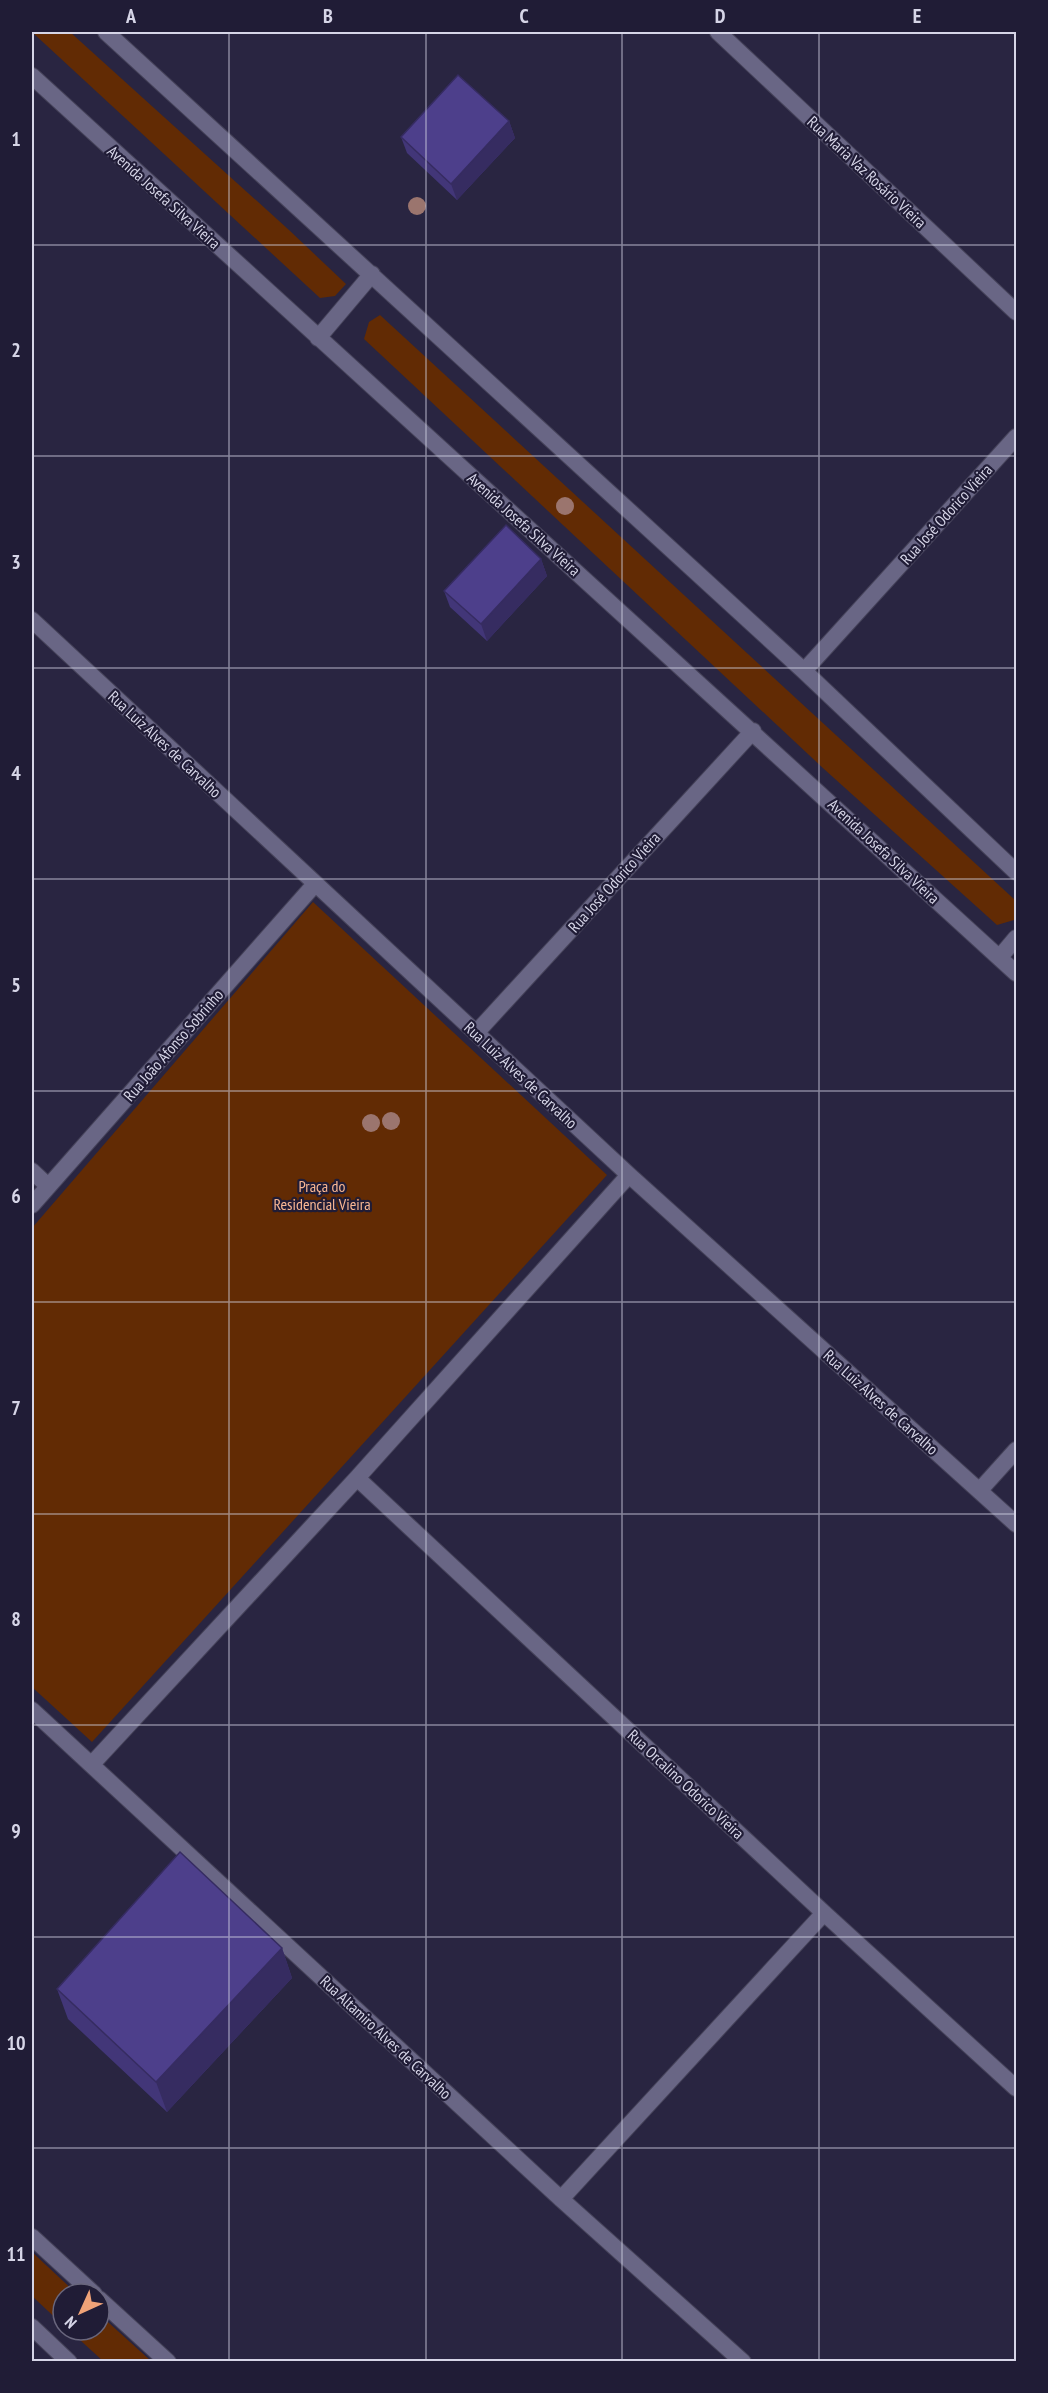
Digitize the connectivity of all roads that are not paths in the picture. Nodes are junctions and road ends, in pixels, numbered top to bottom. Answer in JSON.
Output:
{"nodes":[{"id":1,"x":106,"y":32,"type":"edge"},
{"id":2,"x":718,"y":32,"type":"edge"},
{"id":3,"x":32,"y":76,"type":"edge"},
{"id":4,"x":372,"y":274,"type":"junction"},
{"id":5,"x":1017,"y":312,"type":"edge"},
{"id":6,"x":318,"y":338,"type":"junction"},
{"id":7,"x":1017,"y":437,"type":"edge"},
{"id":8,"x":32,"y":620,"type":"edge"},
{"id":9,"x":804,"y":671,"type":"junction"},
{"id":10,"x":753,"y":731,"type":"junction"},
{"id":11,"x":1017,"y":872,"type":"edge"},
{"id":12,"x":315,"y":884,"type":"junction"},
{"id":13,"x":1017,"y":938,"type":"edge"},
{"id":14,"x":1000,"y":957,"type":"junction"},
{"id":15,"x":1017,"y":973,"type":"edge"},
{"id":16,"x":476,"y":1033,"type":"junction"},
{"id":17,"x":32,"y":1172,"type":"edge"},
{"id":18,"x":629,"y":1174,"type":"junction"},
{"id":19,"x":48,"y":1186,"type":"junction"},
{"id":20,"x":32,"y":1205,"type":"edge"},
{"id":21,"x":1017,"y":1450,"type":"edge"},
{"id":22,"x":357,"y":1478,"type":"junction"},
{"id":23,"x":980,"y":1490,"type":"junction"},
{"id":24,"x":1017,"y":1524,"type":"edge"},
{"id":25,"x":32,"y":1710,"type":"edge"},
{"id":26,"x":92,"y":1764,"type":"junction"},
{"id":27,"x":824,"y":1913,"type":"junction"},
{"id":28,"x":1017,"y":2088,"type":"edge"},
{"id":29,"x":561,"y":2199,"type":"junction"},
{"id":30,"x":32,"y":2237,"type":"edge"},
{"id":31,"x":81,"y":2282,"type":"edge"},
{"id":32,"x":111,"y":2309,"type":"edge"},
{"id":33,"x":32,"y":2327,"type":"edge"},
{"id":34,"x":69,"y":2361,"type":"edge"},
{"id":35,"x":168,"y":2361,"type":"edge"},
{"id":36,"x":743,"y":2361,"type":"edge"}],
"edges":[{"from":1,"to":4,"type":"street"},
{"from":2,"to":5,"type":"street","name":"Rua Maria Vaz Rosário Vieira"},
{"from":3,"to":6,"type":"street","name":"Avenida Josefa Silva Vieira"},
{"from":4,"to":6,"type":"street"},
{"from":4,"to":9,"type":"street"},
{"from":6,"to":10,"type":"street","name":"Avenida Josefa Silva Vieira"},
{"from":7,"to":9,"type":"street","name":"Rua José Odorico Vieira"},
{"from":8,"to":12,"type":"street","name":"Rua Luiz Alves de Carvalho"},
{"from":9,"to":11,"type":"street"},
{"from":10,"to":14,"type":"street","name":"Avenida Josefa Silva Vieira"},
{"from":10,"to":16,"type":"street","name":"Rua José Odorico Vieira"},
{"from":12,"to":16,"type":"street","name":"Rua Luiz Alves de Carvalho"},
{"from":12,"to":19,"type":"street","name":"Rua João Afonso Sobrinho"},
{"from":13,"to":14,"type":"street"},
{"from":14,"to":15,"type":"street","name":"Avenida Josefa Silva Vieira"},
{"from":16,"to":18,"type":"street","name":"Rua Luiz Alves de Carvalho"},
{"from":17,"to":19,"type":"street"},
{"from":18,"to":22,"type":"street"},
{"from":18,"to":23,"type":"street","name":"Rua Luiz Alves de Carvalho"},
{"from":19,"to":20,"type":"street","name":"Rua João Afonso Sobrinho"},
{"from":21,"to":23,"type":"street"},
{"from":22,"to":26,"type":"street"},
{"from":22,"to":27,"type":"street","name":"Rua Orcalino Odorico Vieira"},
{"from":23,"to":24,"type":"street","name":"Rua Luiz Alves de Carvalho"},
{"from":25,"to":26,"type":"street","name":"Rua Altamiro Alves de Carvalho"},
{"from":26,"to":29,"type":"street","name":"Rua Altamiro Alves de Carvalho"},
{"from":27,"to":28,"type":"street","name":"Rua Orcalino Odorico Vieira"},
{"from":27,"to":29,"type":"street"},
{"from":29,"to":36,"type":"street","name":"Rua Altamiro Alves de Carvalho"},
{"from":30,"to":31,"type":"street"},
{"from":32,"to":35,"type":"street"},
{"from":33,"to":34,"type":"street"}]}
